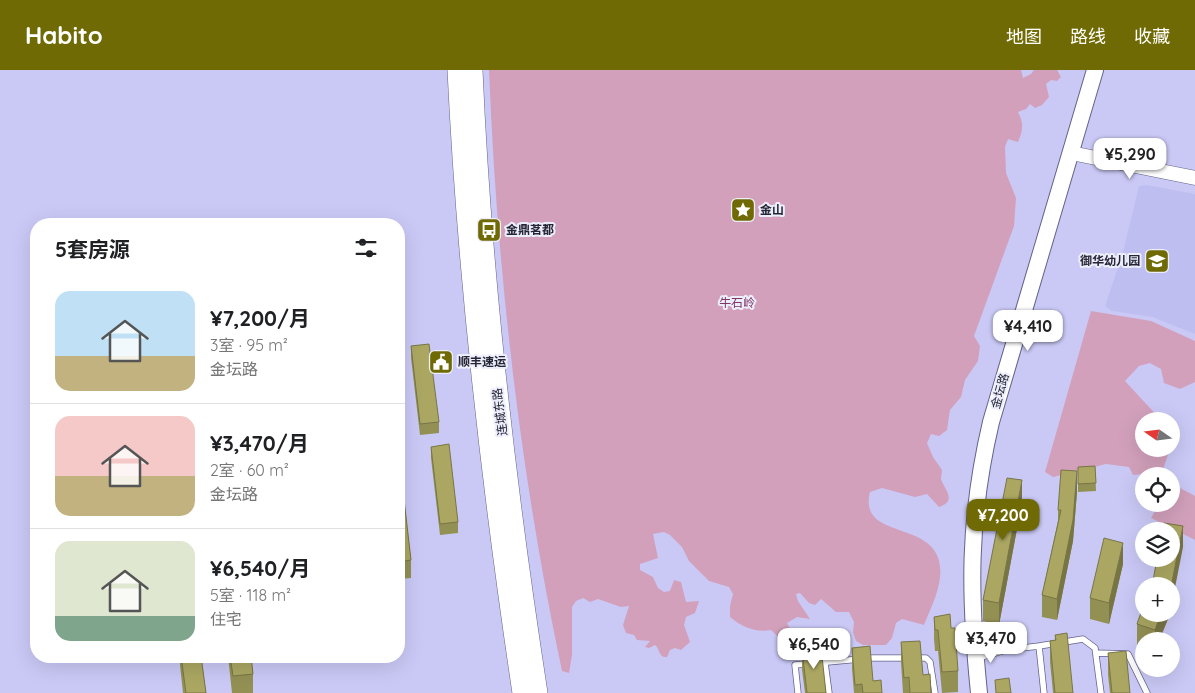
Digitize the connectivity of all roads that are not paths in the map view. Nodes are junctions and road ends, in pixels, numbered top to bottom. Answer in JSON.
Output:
{"nodes":[{"id":1,"x":457,"y":70,"type":"edge"},
{"id":2,"x":473,"y":70,"type":"edge"},
{"id":3,"x":1095,"y":70,"type":"edge"},
{"id":4,"x":1071,"y":153,"type":"junction"},
{"id":5,"x":1195,"y":178,"type":"edge"},
{"id":6,"x":1039,"y":646,"type":"junction"},
{"id":7,"x":1096,"y":654,"type":"junction"},
{"id":8,"x":975,"y":659,"type":"junction"},
{"id":9,"x":825,"y":663,"type":"junction"},
{"id":10,"x":522,"y":693,"type":"edge"},
{"id":11,"x":538,"y":693,"type":"edge"},
{"id":12,"x":798,"y":693,"type":"edge"},
{"id":13,"x":829,"y":693,"type":"edge"},
{"id":14,"x":935,"y":693,"type":"edge"},
{"id":15,"x":979,"y":693,"type":"edge"},
{"id":16,"x":1044,"y":693,"type":"edge"},
{"id":17,"x":1101,"y":693,"type":"edge"},
{"id":18,"x":1147,"y":693,"type":"edge"}],
"edges":[{"from":1,"to":10,"type":"main road","name":"连城东路"},
{"from":2,"to":11,"type":"main road","name":"连城东路"},
{"from":3,"to":4,"type":"main road","name":"金坛路"},
{"from":4,"to":5,"type":"street"},
{"from":4,"to":8,"type":"main road","name":"金坛路"},
{"from":6,"to":7,"type":"lane"},
{"from":6,"to":8,"type":"lane"},
{"from":6,"to":16,"type":"lane"},
{"from":7,"to":17,"type":"lane"},
{"from":7,"to":18,"type":"lane"},
{"from":8,"to":15,"type":"main road","name":"金坛路"},
{"from":9,"to":12,"type":"lane"},
{"from":9,"to":13,"type":"lane"},
{"from":9,"to":14,"type":"lane"}]}
